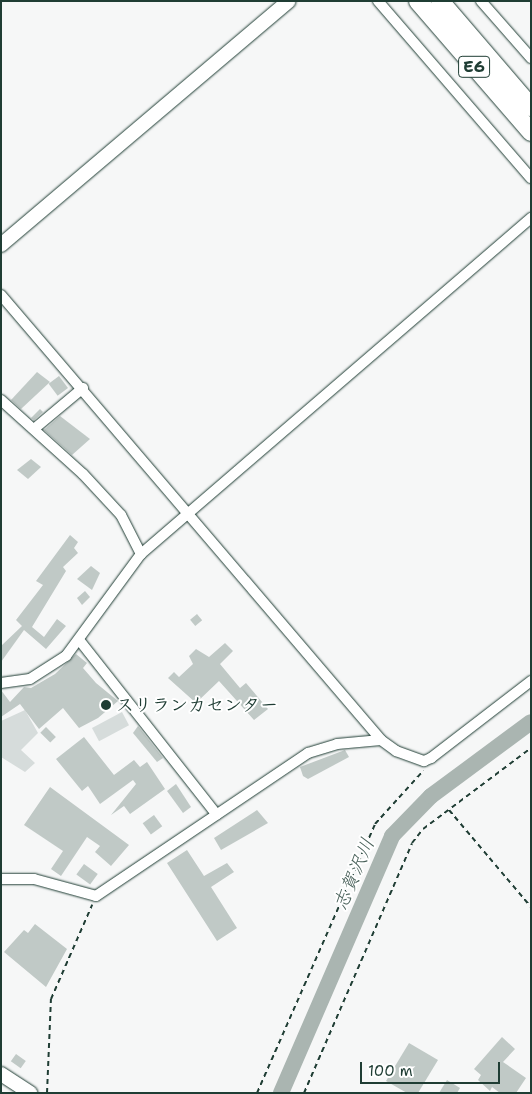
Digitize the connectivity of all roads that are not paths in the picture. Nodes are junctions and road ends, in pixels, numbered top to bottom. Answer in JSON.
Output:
{"nodes":[{"id":1,"x":289,"y":1,"type":"edge"},
{"id":2,"x":378,"y":1,"type":"edge"},
{"id":3,"x":418,"y":1,"type":"edge"},
{"id":4,"x":440,"y":1,"type":"edge"},
{"id":5,"x":481,"y":1,"type":"edge"},
{"id":6,"x":531,"y":58,"type":"edge"},
{"id":7,"x":531,"y":107,"type":"edge"},
{"id":8,"x":531,"y":132,"type":"edge"},
{"id":9,"x":531,"y":178,"type":"edge"},
{"id":10,"x":531,"y":218,"type":"edge"},
{"id":11,"x":1,"y":245,"type":"edge"},
{"id":12,"x":1,"y":295,"type":"edge"},
{"id":13,"x":83,"y":388,"type":"junction"},
{"id":14,"x":1,"y":400,"type":"edge"},
{"id":15,"x":34,"y":428,"type":"junction"},
{"id":16,"x":188,"y":513,"type":"junction"},
{"id":17,"x":141,"y":554,"type":"junction"},
{"id":18,"x":80,"y":641,"type":"junction"},
{"id":19,"x":531,"y":681,"type":"edge"},
{"id":20,"x":1,"y":683,"type":"edge"},
{"id":21,"x":381,"y":740,"type":"junction"},
{"id":22,"x":217,"y":815,"type":"junction"},
{"id":23,"x":1,"y":879,"type":"edge"},
{"id":24,"x":1,"y":1074,"type":"edge"},
{"id":25,"x":30,"y":1093,"type":"edge"}],
"edges":[{"from":1,"to":11,"type":"street"},
{"from":2,"to":9,"type":"street"},
{"from":3,"to":8,"type":"highway","number":"E6"},
{"from":4,"to":7,"type":"highway","number":"E6"},
{"from":5,"to":6,"type":"street"},
{"from":10,"to":16,"type":"street"},
{"from":12,"to":13,"type":"street"},
{"from":13,"to":15,"type":"street"},
{"from":13,"to":16,"type":"street"},
{"from":14,"to":15,"type":"street"},
{"from":15,"to":17,"type":"street"},
{"from":16,"to":17,"type":"street"},
{"from":16,"to":21,"type":"street"},
{"from":17,"to":18,"type":"street"},
{"from":18,"to":20,"type":"street"},
{"from":18,"to":22,"type":"street"},
{"from":19,"to":21,"type":"street"},
{"from":21,"to":22,"type":"street"},
{"from":22,"to":23,"type":"street"},
{"from":24,"to":25,"type":"street"}]}
